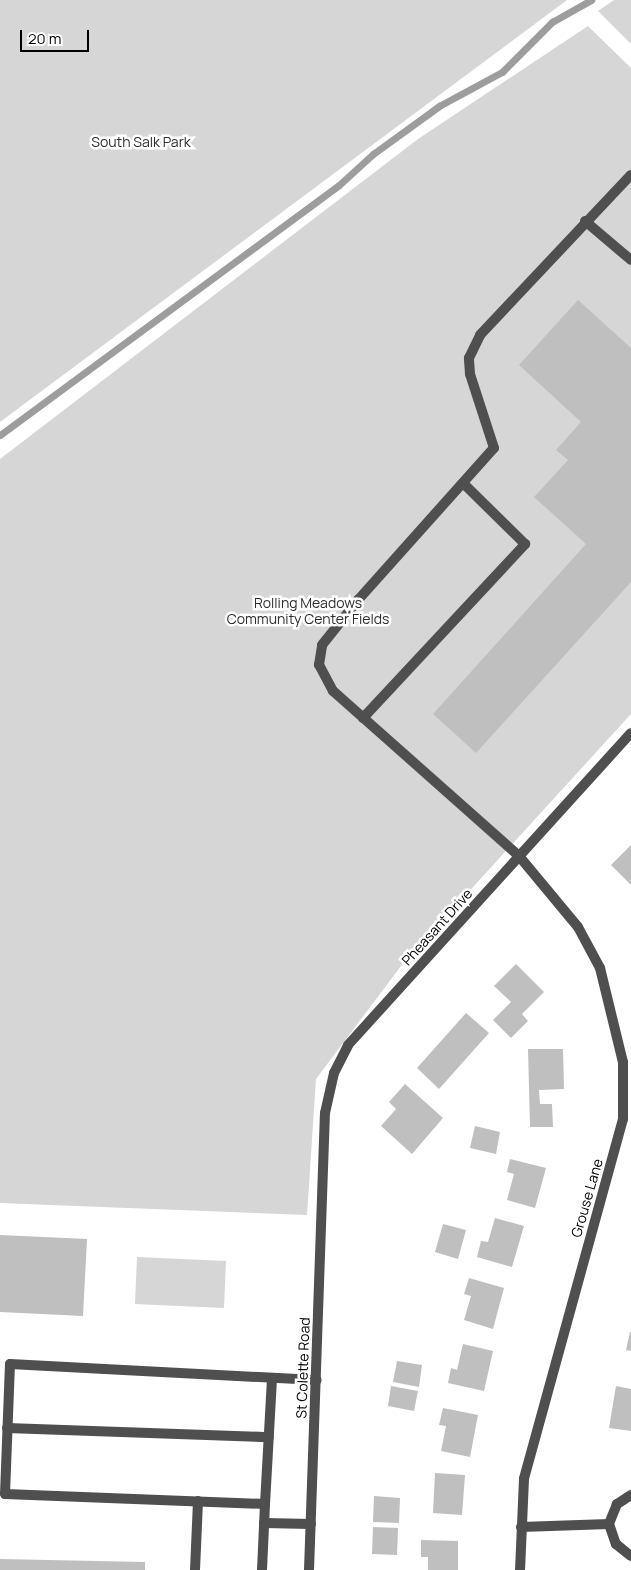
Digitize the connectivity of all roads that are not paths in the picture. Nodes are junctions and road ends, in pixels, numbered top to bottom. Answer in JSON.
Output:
{"nodes":[{"id":1,"x":631,"y":175,"type":"edge"},
{"id":2,"x":585,"y":220,"type":"junction"},
{"id":3,"x":631,"y":260,"type":"edge"},
{"id":4,"x":463,"y":483,"type":"junction"},
{"id":5,"x":363,"y":718,"type":"junction"},
{"id":6,"x":631,"y":733,"type":"edge"},
{"id":7,"x":519,"y":856,"type":"junction"},
{"id":8,"x":325,"y":1168,"type":"joint"},
{"id":9,"x":272,"y":1378,"type":"junction"},
{"id":10,"x":317,"y":1380,"type":"junction"},
{"id":11,"x":8,"y":1428,"type":"junction"},
{"id":12,"x":269,"y":1437,"type":"junction"},
{"id":13,"x":631,"y":1495,"type":"edge"},
{"id":14,"x":198,"y":1501,"type":"junction"},
{"id":15,"x":265,"y":1504,"type":"junction"},
{"id":16,"x":264,"y":1523,"type":"junction"},
{"id":17,"x":311,"y":1524,"type":"junction"},
{"id":18,"x":610,"y":1524,"type":"junction"},
{"id":19,"x":521,"y":1526,"type":"junction"},
{"id":20,"x":631,"y":1556,"type":"edge"},
{"id":21,"x":195,"y":1570,"type":"edge"},
{"id":22,"x":262,"y":1570,"type":"edge"},
{"id":23,"x":309,"y":1570,"type":"edge"},
{"id":24,"x":520,"y":1570,"type":"edge"}],
"edges":[{"from":1,"to":2,"type":"street"},
{"from":2,"to":3,"type":"street"},
{"from":2,"to":4,"type":"street","name":"Grouse Lane"},
{"from":4,"to":5,"type":"street","name":"Grouse Lane"},
{"from":4,"to":5,"type":"street"},
{"from":5,"to":7,"type":"street","name":"Grouse Lane"},
{"from":6,"to":7,"type":"street","name":"Pheasant Drive"},
{"from":7,"to":8,"type":"street","name":"Pheasant Drive"},
{"from":7,"to":19,"type":"street","name":"Grouse Lane"},
{"from":8,"to":10,"type":"street","name":"St Colette Road"},
{"from":9,"to":10,"type":"street"},
{"from":9,"to":11,"type":"street"},
{"from":9,"to":12,"type":"street"},
{"from":10,"to":17,"type":"street","name":"St Colette Road"},
{"from":11,"to":12,"type":"street"},
{"from":11,"to":14,"type":"street"},
{"from":12,"to":15,"type":"street"},
{"from":13,"to":18,"type":"street"},
{"from":14,"to":15,"type":"street"},
{"from":14,"to":21,"type":"street"},
{"from":15,"to":16,"type":"street"},
{"from":16,"to":17,"type":"street"},
{"from":16,"to":22,"type":"street"},
{"from":17,"to":23,"type":"street","name":"St Colette Road"},
{"from":18,"to":19,"type":"street"},
{"from":18,"to":20,"type":"street"},
{"from":19,"to":24,"type":"street","name":"Grouse Lane"}]}
